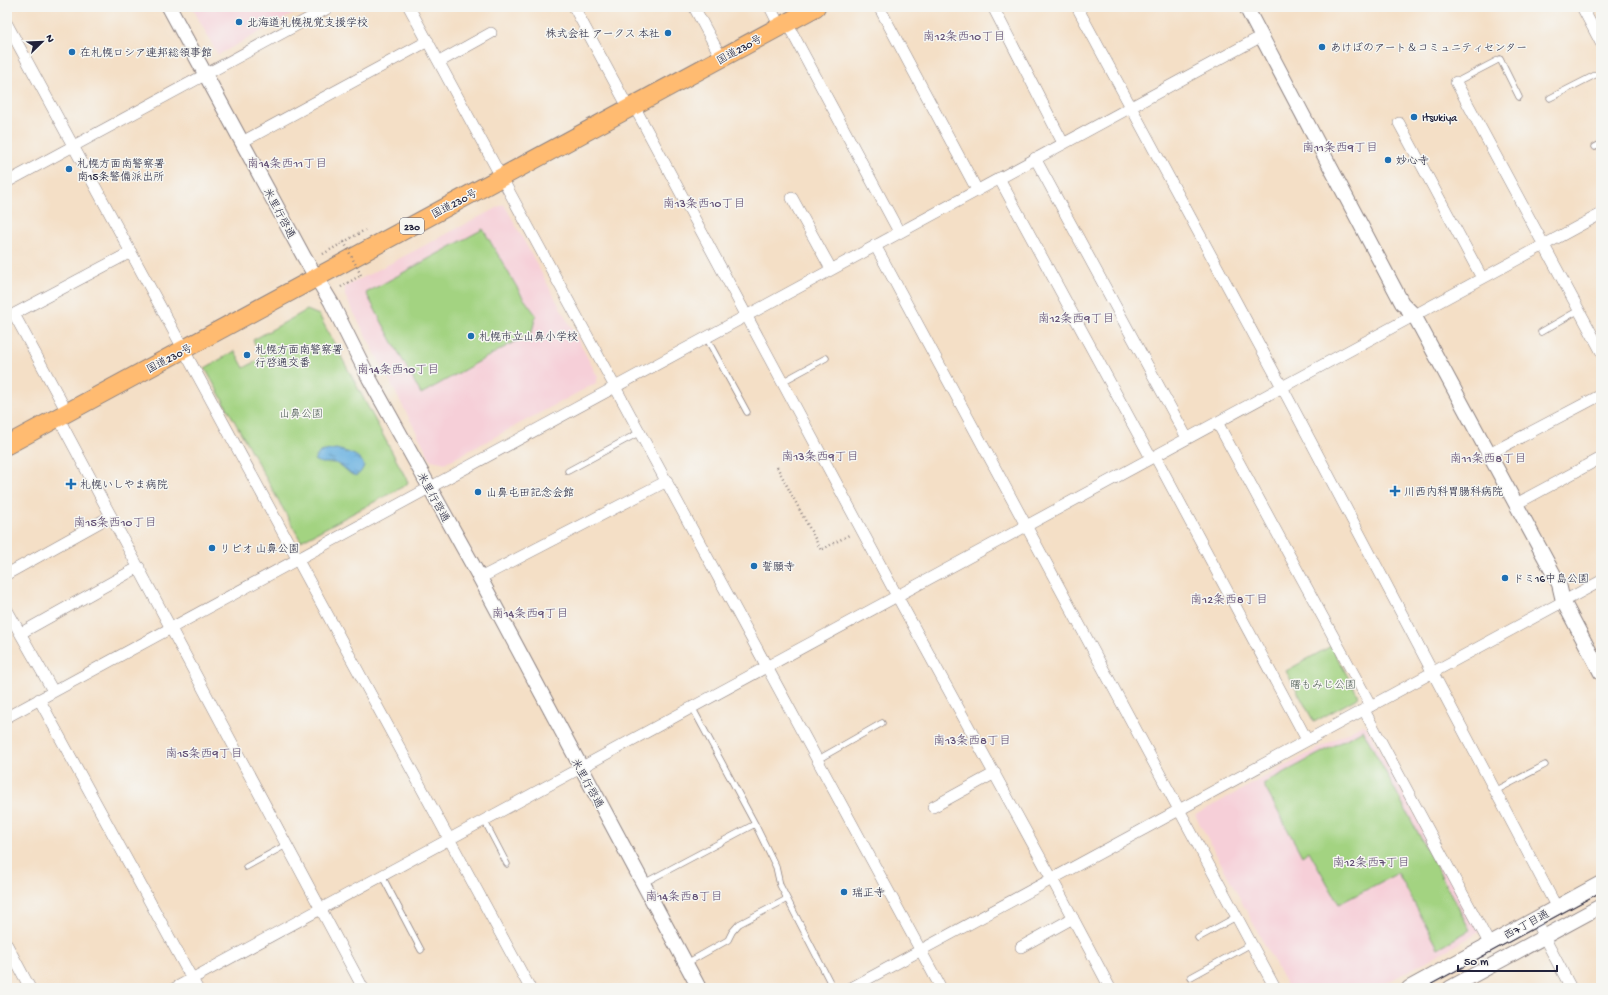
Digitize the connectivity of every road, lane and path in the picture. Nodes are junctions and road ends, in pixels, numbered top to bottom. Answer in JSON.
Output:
{"nodes":[{"id":1,"x":169,"y":7,"type":"edge"},
{"id":2,"x":330,"y":7,"type":"edge"},
{"id":3,"x":409,"y":7,"type":"edge"},
{"id":4,"x":574,"y":7,"type":"edge"},
{"id":5,"x":694,"y":7,"type":"edge"},
{"id":6,"x":770,"y":7,"type":"edge"},
{"id":7,"x":816,"y":7,"type":"edge"},
{"id":8,"x":879,"y":7,"type":"edge"},
{"id":9,"x":993,"y":7,"type":"edge"},
{"id":10,"x":1077,"y":7,"type":"edge"},
{"id":11,"x":1246,"y":7,"type":"edge"},
{"id":12,"x":1582,"y":7,"type":"edge"},
{"id":13,"x":7,"y":24,"type":"edge"},
{"id":14,"x":784,"y":25,"type":"junction"},
{"id":15,"x":491,"y":33,"type":"dead end"},
{"id":16,"x":1262,"y":36,"type":"junction"},
{"id":17,"x":428,"y":41,"type":"junction"},
{"id":18,"x":1601,"y":43,"type":"edge"},
{"id":19,"x":722,"y":59,"type":"junction"},
{"id":20,"x":439,"y":62,"type":"junction"},
{"id":21,"x":1601,"y":72,"type":"edge"},
{"id":22,"x":206,"y":74,"type":"junction"},
{"id":23,"x":1456,"y":82,"type":"joint"},
{"id":24,"x":1519,"y":97,"type":"dead end"},
{"id":25,"x":1550,"y":98,"type":"dead end"},
{"id":26,"x":1130,"y":106,"type":"junction"},
{"id":27,"x":631,"y":107,"type":"junction"},
{"id":28,"x":1399,"y":123,"type":"dead end"},
{"id":29,"x":242,"y":142,"type":"junction"},
{"id":30,"x":1063,"y":143,"type":"junction"},
{"id":31,"x":1601,"y":144,"type":"edge"},
{"id":32,"x":73,"y":146,"type":"junction"},
{"id":33,"x":1595,"y":147,"type":"dead end"},
{"id":34,"x":1035,"y":158,"type":"junction"},
{"id":35,"x":502,"y":178,"type":"junction"},
{"id":36,"x":999,"y":178,"type":"junction"},
{"id":37,"x":7,"y":182,"type":"edge"},
{"id":38,"x":977,"y":190,"type":"junction"},
{"id":39,"x":792,"y":198,"type":"dead end"},
{"id":40,"x":1601,"y":214,"type":"edge"},
{"id":41,"x":365,"y":230,"type":"dead end"},
{"id":42,"x":899,"y":232,"type":"junction"},
{"id":43,"x":344,"y":242,"type":"junction"},
{"id":44,"x":874,"y":245,"type":"junction"},
{"id":45,"x":1544,"y":245,"type":"junction"},
{"id":46,"x":131,"y":252,"type":"junction"},
{"id":47,"x":323,"y":254,"type":"dead end"},
{"id":48,"x":831,"y":269,"type":"junction"},
{"id":49,"x":315,"y":278,"type":"junction"},
{"id":50,"x":1482,"y":278,"type":"junction"},
{"id":51,"x":341,"y":287,"type":"dead end"},
{"id":52,"x":1579,"y":310,"type":"junction"},
{"id":53,"x":746,"y":315,"type":"junction"},
{"id":54,"x":1414,"y":315,"type":"junction"},
{"id":55,"x":1540,"y":332,"type":"dead end"},
{"id":56,"x":706,"y":337,"type":"junction"},
{"id":57,"x":184,"y":349,"type":"junction"},
{"id":58,"x":1601,"y":351,"type":"edge"},
{"id":59,"x":826,"y":358,"type":"dead end"},
{"id":60,"x":782,"y":382,"type":"junction"},
{"id":61,"x":616,"y":386,"type":"junction"},
{"id":62,"x":1282,"y":387,"type":"junction"},
{"id":63,"x":1601,"y":395,"type":"edge"},
{"id":64,"x":747,"y":412,"type":"dead end"},
{"id":65,"x":63,"y":414,"type":"junction"},
{"id":66,"x":1216,"y":422,"type":"junction"},
{"id":67,"x":640,"y":432,"type":"junction"},
{"id":68,"x":1187,"y":438,"type":"junction"},
{"id":69,"x":7,"y":445,"type":"edge"},
{"id":70,"x":1489,"y":454,"type":"junction"},
{"id":71,"x":1153,"y":457,"type":"junction"},
{"id":72,"x":1601,"y":458,"type":"edge"},
{"id":73,"x":777,"y":467,"type":"dead end"},
{"id":74,"x":568,"y":471,"type":"dead end"},
{"id":75,"x":666,"y":480,"type":"junction"},
{"id":76,"x":428,"y":488,"type":"junction"},
{"id":77,"x":1516,"y":504,"type":"junction"},
{"id":78,"x":111,"y":516,"type":"junction"},
{"id":79,"x":1025,"y":526,"type":"junction"},
{"id":80,"x":854,"y":532,"type":"dead end"},
{"id":81,"x":297,"y":559,"type":"junction"},
{"id":82,"x":139,"y":568,"type":"junction"},
{"id":83,"x":7,"y":574,"type":"edge"},
{"id":84,"x":480,"y":578,"type":"junction"},
{"id":85,"x":1601,"y":581,"type":"edge"},
{"id":86,"x":897,"y":596,"type":"junction"},
{"id":87,"x":1563,"y":601,"type":"junction"},
{"id":88,"x":7,"y":610,"type":"edge"},
{"id":89,"x":171,"y":628,"type":"junction"},
{"id":90,"x":21,"y":634,"type":"junction"},
{"id":91,"x":767,"y":666,"type":"junction"},
{"id":92,"x":1433,"y":672,"type":"junction"},
{"id":93,"x":1601,"y":673,"type":"edge"},
{"id":94,"x":53,"y":692,"type":"junction"},
{"id":95,"x":39,"y":699,"type":"junction"},
{"id":96,"x":692,"y":706,"type":"junction"},
{"id":97,"x":1368,"y":708,"type":"junction"},
{"id":98,"x":7,"y":716,"type":"edge"},
{"id":99,"x":882,"y":723,"type":"dead end"},
{"id":100,"x":1307,"y":740,"type":"junction"},
{"id":101,"x":817,"y":760,"type":"junction"},
{"id":102,"x":1545,"y":765,"type":"dead end"},
{"id":103,"x":580,"y":768,"type":"junction"},
{"id":104,"x":995,"y":773,"type":"junction"},
{"id":105,"x":1495,"y":791,"type":"junction"},
{"id":106,"x":933,"y":807,"type":"dead end"},
{"id":107,"x":1179,"y":810,"type":"junction"},
{"id":108,"x":484,"y":820,"type":"junction"},
{"id":109,"x":755,"y":824,"type":"junction"},
{"id":110,"x":448,"y":840,"type":"junction"},
{"id":111,"x":286,"y":845,"type":"junction"},
{"id":112,"x":508,"y":864,"type":"dead end"},
{"id":113,"x":246,"y":867,"type":"dead end"},
{"id":114,"x":382,"y":876,"type":"junction"},
{"id":115,"x":1052,"y":879,"type":"junction"},
{"id":116,"x":643,"y":883,"type":"junction"},
{"id":117,"x":1601,"y":884,"type":"edge"},
{"id":118,"x":787,"y":899,"type":"junction"},
{"id":119,"x":1601,"y":906,"type":"edge"},
{"id":120,"x":1557,"y":908,"type":"junction"},
{"id":121,"x":320,"y":909,"type":"junction"},
{"id":122,"x":1236,"y":917,"type":"junction"},
{"id":123,"x":1073,"y":918,"type":"junction"},
{"id":124,"x":1535,"y":920,"type":"junction"},
{"id":125,"x":1544,"y":937,"type":"junction"},
{"id":126,"x":1198,"y":938,"type":"dead end"},
{"id":127,"x":1251,"y":944,"type":"junction"},
{"id":128,"x":1490,"y":944,"type":"junction"},
{"id":129,"x":7,"y":945,"type":"edge"},
{"id":130,"x":1022,"y":947,"type":"dead end"},
{"id":131,"x":421,"y":950,"type":"dead end"},
{"id":132,"x":921,"y":950,"type":"junction"},
{"id":133,"x":686,"y":963,"type":"junction"},
{"id":134,"x":1191,"y":977,"type":"dead end"},
{"id":135,"x":194,"y":984,"type":"edge"},
{"id":136,"x":30,"y":988,"type":"edge"},
{"id":137,"x":175,"y":988,"type":"edge"},
{"id":138,"x":363,"y":988,"type":"edge"},
{"id":139,"x":530,"y":988,"type":"edge"},
{"id":140,"x":699,"y":988,"type":"edge"},
{"id":141,"x":832,"y":988,"type":"edge"},
{"id":142,"x":851,"y":988,"type":"edge"},
{"id":143,"x":941,"y":988,"type":"edge"},
{"id":144,"x":1110,"y":988,"type":"edge"},
{"id":145,"x":1275,"y":988,"type":"edge"},
{"id":146,"x":1409,"y":988,"type":"edge"},
{"id":147,"x":1450,"y":988,"type":"edge"},
{"id":148,"x":1571,"y":988,"type":"edge"}],
"edges":[{"from":1,"to":22,"type":"street","name":"米里行啓通"},
{"from":2,"to":22,"type":"street"},
{"from":3,"to":17,"type":"street"},
{"from":4,"to":27,"type":"street"},
{"from":5,"to":19,"type":"street"},
{"from":6,"to":14,"type":"street"},
{"from":7,"to":14,"type":"highway","name":"国道230号","number":"230"},
{"from":8,"to":38,"type":"street"},
{"from":9,"to":30,"type":"street"},
{"from":10,"to":26,"type":"street"},
{"from":11,"to":16,"type":"street"},
{"from":12,"to":18,"type":"street"},
{"from":13,"to":32,"type":"street"},
{"from":14,"to":19,"type":"highway","name":"国道230号","number":"230"},
{"from":14,"to":42,"type":"street"},
{"from":15,"to":20,"type":"street"},
{"from":16,"to":26,"type":"street"},
{"from":16,"to":54,"type":"street"},
{"from":17,"to":20,"type":"street"},
{"from":17,"to":29,"type":"street"},
{"from":19,"to":27,"type":"highway","name":"国道230号","number":"230"},
{"from":20,"to":35,"type":"street"},
{"from":21,"to":25,"type":"lane"},
{"from":22,"to":29,"type":"street","name":"米里行啓通"},
{"from":22,"to":32,"type":"street"},
{"from":23,"to":24,"type":"lane"},
{"from":23,"to":45,"type":"street"},
{"from":26,"to":30,"type":"street"},
{"from":26,"to":62,"type":"street"},
{"from":27,"to":35,"type":"highway","name":"国道230号","number":"230"},
{"from":27,"to":53,"type":"street"},
{"from":28,"to":50,"type":"street"},
{"from":29,"to":49,"type":"street","name":"米里行啓通"},
{"from":30,"to":34,"type":"street"},
{"from":31,"to":33,"type":"lane"},
{"from":32,"to":37,"type":"street"},
{"from":32,"to":46,"type":"street"},
{"from":34,"to":36,"type":"street"},
{"from":34,"to":68,"type":"street"},
{"from":35,"to":49,"type":"highway","name":"国道230号","number":"230"},
{"from":35,"to":61,"type":"street"},
{"from":36,"to":38,"type":"street"},
{"from":36,"to":71,"type":"street"},
{"from":38,"to":42,"type":"street"},
{"from":39,"to":48,"type":"street"},
{"from":40,"to":45,"type":"street"},
{"from":41,"to":43,"type":"path"},
{"from":42,"to":44,"type":"street"},
{"from":43,"to":47,"type":"path"},
{"from":43,"to":51,"type":"path","bridge":true},
{"from":44,"to":48,"type":"street"},
{"from":44,"to":79,"type":"street"},
{"from":45,"to":50,"type":"street"},
{"from":45,"to":52,"type":"street"},
{"from":46,"to":57,"type":"street"},
{"from":46,"to":65,"type":"street"},
{"from":48,"to":53,"type":"street"},
{"from":49,"to":57,"type":"highway","name":"国道230号","number":"230"},
{"from":49,"to":76,"type":"street","name":"米里行啓通"},
{"from":50,"to":54,"type":"street"},
{"from":52,"to":55,"type":"lane"},
{"from":52,"to":58,"type":"street"},
{"from":53,"to":56,"type":"street"},
{"from":53,"to":60,"type":"street"},
{"from":54,"to":62,"type":"street"},
{"from":54,"to":70,"type":"street"},
{"from":56,"to":61,"type":"street"},
{"from":56,"to":64,"type":"lane"},
{"from":57,"to":65,"type":"highway","name":"国道230号","number":"230"},
{"from":57,"to":81,"type":"street"},
{"from":59,"to":60,"type":"lane"},
{"from":60,"to":86,"type":"street"},
{"from":61,"to":67,"type":"street"},
{"from":61,"to":76,"type":"street"},
{"from":62,"to":66,"type":"street"},
{"from":62,"to":92,"type":"street"},
{"from":63,"to":70,"type":"street"},
{"from":65,"to":69,"type":"highway","name":"国道230号","number":"230"},
{"from":65,"to":78,"type":"street"},
{"from":66,"to":68,"type":"street"},
{"from":66,"to":97,"type":"street"},
{"from":67,"to":74,"type":"lane"},
{"from":67,"to":75,"type":"street"},
{"from":68,"to":71,"type":"street"},
{"from":70,"to":77,"type":"street"},
{"from":71,"to":79,"type":"street"},
{"from":71,"to":100,"type":"street"},
{"from":72,"to":77,"type":"street"},
{"from":73,"to":80,"type":"path"},
{"from":75,"to":84,"type":"street"},
{"from":75,"to":91,"type":"street"},
{"from":76,"to":81,"type":"street"},
{"from":76,"to":84,"type":"street","name":"米里行啓通"},
{"from":77,"to":87,"type":"street"},
{"from":78,"to":82,"type":"street"},
{"from":78,"to":83,"type":"street"},
{"from":79,"to":86,"type":"street"},
{"from":79,"to":107,"type":"street"},
{"from":81,"to":89,"type":"street"},
{"from":81,"to":110,"type":"street"},
{"from":82,"to":89,"type":"street"},
{"from":82,"to":90,"type":"street"},
{"from":84,"to":103,"type":"street","name":"米里行啓通"},
{"from":85,"to":87,"type":"street"},
{"from":86,"to":91,"type":"street"},
{"from":86,"to":104,"type":"street"},
{"from":87,"to":92,"type":"street"},
{"from":87,"to":93,"type":"street"},
{"from":88,"to":90,"type":"street"},
{"from":89,"to":94,"type":"street"},
{"from":89,"to":111,"type":"street"},
{"from":90,"to":94,"type":"street"},
{"from":91,"to":96,"type":"street"},
{"from":91,"to":101,"type":"street"},
{"from":92,"to":97,"type":"street"},
{"from":92,"to":105,"type":"street"},
{"from":94,"to":95,"type":"street"},
{"from":95,"to":98,"type":"street"},
{"from":95,"to":135,"type":"street"},
{"from":96,"to":103,"type":"street"},
{"from":96,"to":109,"type":"lane"},
{"from":97,"to":100,"type":"street"},
{"from":97,"to":128,"type":"street"},
{"from":99,"to":101,"type":"lane"},
{"from":100,"to":107,"type":"street"},
{"from":101,"to":132,"type":"street"},
{"from":102,"to":105,"type":"lane"},
{"from":103,"to":108,"type":"street"},
{"from":103,"to":116,"type":"street","name":"米里行啓通"},
{"from":104,"to":106,"type":"street"},
{"from":104,"to":115,"type":"street"},
{"from":105,"to":120,"type":"street"},
{"from":107,"to":115,"type":"street"},
{"from":107,"to":122,"type":"street"},
{"from":108,"to":110,"type":"street"},
{"from":108,"to":112,"type":"lane"},
{"from":109,"to":116,"type":"lane"},
{"from":109,"to":118,"type":"lane"},
{"from":110,"to":114,"type":"street"},
{"from":110,"to":139,"type":"street"},
{"from":111,"to":113,"type":"lane"},
{"from":111,"to":121,"type":"street"},
{"from":114,"to":121,"type":"street"},
{"from":114,"to":131,"type":"lane"},
{"from":115,"to":123,"type":"street"},
{"from":115,"to":132,"type":"street"},
{"from":116,"to":133,"type":"street","name":"米里行啓通"},
{"from":117,"to":120,"type":"street","name":"西7丁目通"},
{"from":118,"to":133,"type":"lane"},
{"from":118,"to":141,"type":"lane"},
{"from":119,"to":125,"type":"street","name":"西7丁目通"},
{"from":120,"to":124,"type":"street","name":"西7丁目通"},
{"from":121,"to":135,"type":"street"},
{"from":121,"to":138,"type":"street"},
{"from":122,"to":126,"type":"lane"},
{"from":122,"to":127,"type":"street"},
{"from":123,"to":130,"type":"street"},
{"from":123,"to":144,"type":"street"},
{"from":124,"to":125,"type":"street"},
{"from":124,"to":128,"type":"street","name":"西7丁目通"},
{"from":125,"to":147,"type":"street","name":"西7丁目通"},
{"from":125,"to":148,"type":"street"},
{"from":127,"to":134,"type":"lane"},
{"from":127,"to":145,"type":"street"},
{"from":128,"to":146,"type":"street","name":"西7丁目通"},
{"from":129,"to":136,"type":"street"},
{"from":132,"to":142,"type":"street"},
{"from":132,"to":143,"type":"street"},
{"from":133,"to":140,"type":"street","name":"米里行啓通"},
{"from":135,"to":137,"type":"street"}]}
